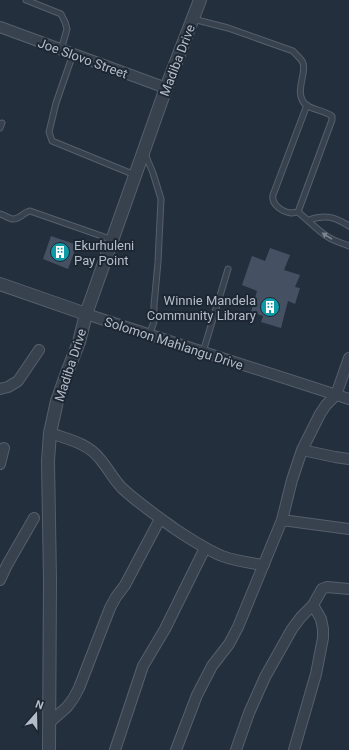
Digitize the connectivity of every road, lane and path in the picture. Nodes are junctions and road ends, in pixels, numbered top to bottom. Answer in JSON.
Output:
{"nodes":[{"id":1,"x":26,"y":0,"type":"edge"},
{"id":2,"x":200,"y":0,"type":"edge"},
{"id":3,"x":193,"y":19,"type":"junction"},
{"id":4,"x":0,"y":27,"type":"edge"},
{"id":5,"x":61,"y":50,"type":"junction"},
{"id":6,"x":73,"y":54,"type":"junction"},
{"id":7,"x":166,"y":88,"type":"junction"},
{"id":8,"x":306,"y":105,"type":"junction"},
{"id":9,"x":144,"y":152,"type":"junction"},
{"id":10,"x":136,"y":176,"type":"junction"},
{"id":11,"x":298,"y":212,"type":"junction"},
{"id":12,"x":0,"y":214,"type":"edge"},
{"id":13,"x":309,"y":220,"type":"junction"},
{"id":14,"x":349,"y":226,"type":"edge"},
{"id":15,"x":113,"y":240,"type":"junction"},
{"id":16,"x":349,"y":246,"type":"edge"},
{"id":17,"x":228,"y":269,"type":"dead end"},
{"id":18,"x":0,"y":284,"type":"edge"},
{"id":19,"x":86,"y":314,"type":"junction"},
{"id":20,"x":149,"y":335,"type":"junction"},
{"id":21,"x":39,"y":350,"type":"dead end"},
{"id":22,"x":203,"y":352,"type":"junction"},
{"id":23,"x":349,"y":358,"type":"edge"},
{"id":24,"x":0,"y":389,"type":"edge"},
{"id":25,"x":336,"y":396,"type":"junction"},
{"id":26,"x":349,"y":399,"type":"edge"},
{"id":27,"x":50,"y":433,"type":"junction"},
{"id":28,"x":4,"y":448,"type":"dead end"},
{"id":29,"x":302,"y":450,"type":"junction"},
{"id":30,"x":349,"y":459,"type":"edge"},
{"id":31,"x":0,"y":464,"type":"edge"},
{"id":32,"x":34,"y":518,"type":"dead end"},
{"id":33,"x":160,"y":519,"type":"junction"},
{"id":34,"x":282,"y":520,"type":"junction"},
{"id":35,"x":349,"y":529,"type":"edge"},
{"id":36,"x":205,"y":548,"type":"junction"},
{"id":37,"x":264,"y":565,"type":"junction"},
{"id":38,"x":0,"y":580,"type":"edge"},
{"id":39,"x":349,"y":589,"type":"edge"},
{"id":40,"x":313,"y":605,"type":"junction"},
{"id":41,"x":50,"y":723,"type":"junction"},
{"id":42,"x":49,"y":750,"type":"edge"},
{"id":43,"x":115,"y":750,"type":"edge"},
{"id":44,"x":176,"y":750,"type":"edge"},
{"id":45,"x":236,"y":750,"type":"edge"},
{"id":46,"x":294,"y":750,"type":"edge"}],
"edges":[{"from":1,"to":5,"type":"lane"},
{"from":2,"to":3,"type":"street","name":"Madiba Drive"},
{"from":3,"to":7,"type":"street","name":"Madiba Drive"},
{"from":3,"to":8,"type":"lane"},
{"from":4,"to":5,"type":"street","name":"Joe Slovo Street"},
{"from":5,"to":6,"type":"street","name":"Joe Slovo Street"},
{"from":6,"to":7,"type":"street","name":"Joe Slovo Street"},
{"from":6,"to":10,"type":"lane"},
{"from":7,"to":9,"type":"street","name":"Madiba Drive"},
{"from":8,"to":11,"type":"lane"},
{"from":8,"to":11,"type":"lane"},
{"from":9,"to":10,"type":"street","name":"Madiba Drive"},
{"from":9,"to":20,"type":"lane"},
{"from":10,"to":15,"type":"street","name":"Madiba Drive"},
{"from":11,"to":13,"type":"lane"},
{"from":12,"to":15,"type":"lane"},
{"from":13,"to":14,"type":"lane"},
{"from":16,"to":13,"type":"lane","one_way":true},
{"from":15,"to":19,"type":"street","name":"Madiba Drive"},
{"from":17,"to":22,"type":"lane"},
{"from":18,"to":19,"type":"street","name":"Solomon Mahlangu Drive"},
{"from":19,"to":20,"type":"street","name":"Solomon Mahlangu Drive"},
{"from":19,"to":27,"type":"street","name":"Madiba Drive"},
{"from":20,"to":22,"type":"street","name":"Solomon Mahlangu Drive"},
{"from":21,"to":24,"type":"street"},
{"from":22,"to":25,"type":"street","name":"Solomon Mahlangu Drive"},
{"from":23,"to":25,"type":"street"},
{"from":25,"to":26,"type":"street","name":"Solomon Mahlangu Drive"},
{"from":25,"to":29,"type":"street"},
{"from":27,"to":33,"type":"street"},
{"from":27,"to":41,"type":"street","name":"Madiba Drive"},
{"from":28,"to":31,"type":"street"},
{"from":29,"to":30,"type":"street"},
{"from":29,"to":34,"type":"street"},
{"from":32,"to":38,"type":"street"},
{"from":33,"to":36,"type":"street"},
{"from":33,"to":41,"type":"street"},
{"from":34,"to":35,"type":"street"},
{"from":34,"to":37,"type":"street"},
{"from":36,"to":37,"type":"street"},
{"from":36,"to":43,"type":"street"},
{"from":37,"to":44,"type":"street"},
{"from":39,"to":40,"type":"street"},
{"from":40,"to":45,"type":"street"},
{"from":40,"to":46,"type":"street"},
{"from":41,"to":42,"type":"street","name":"Madiba Drive"}]}
